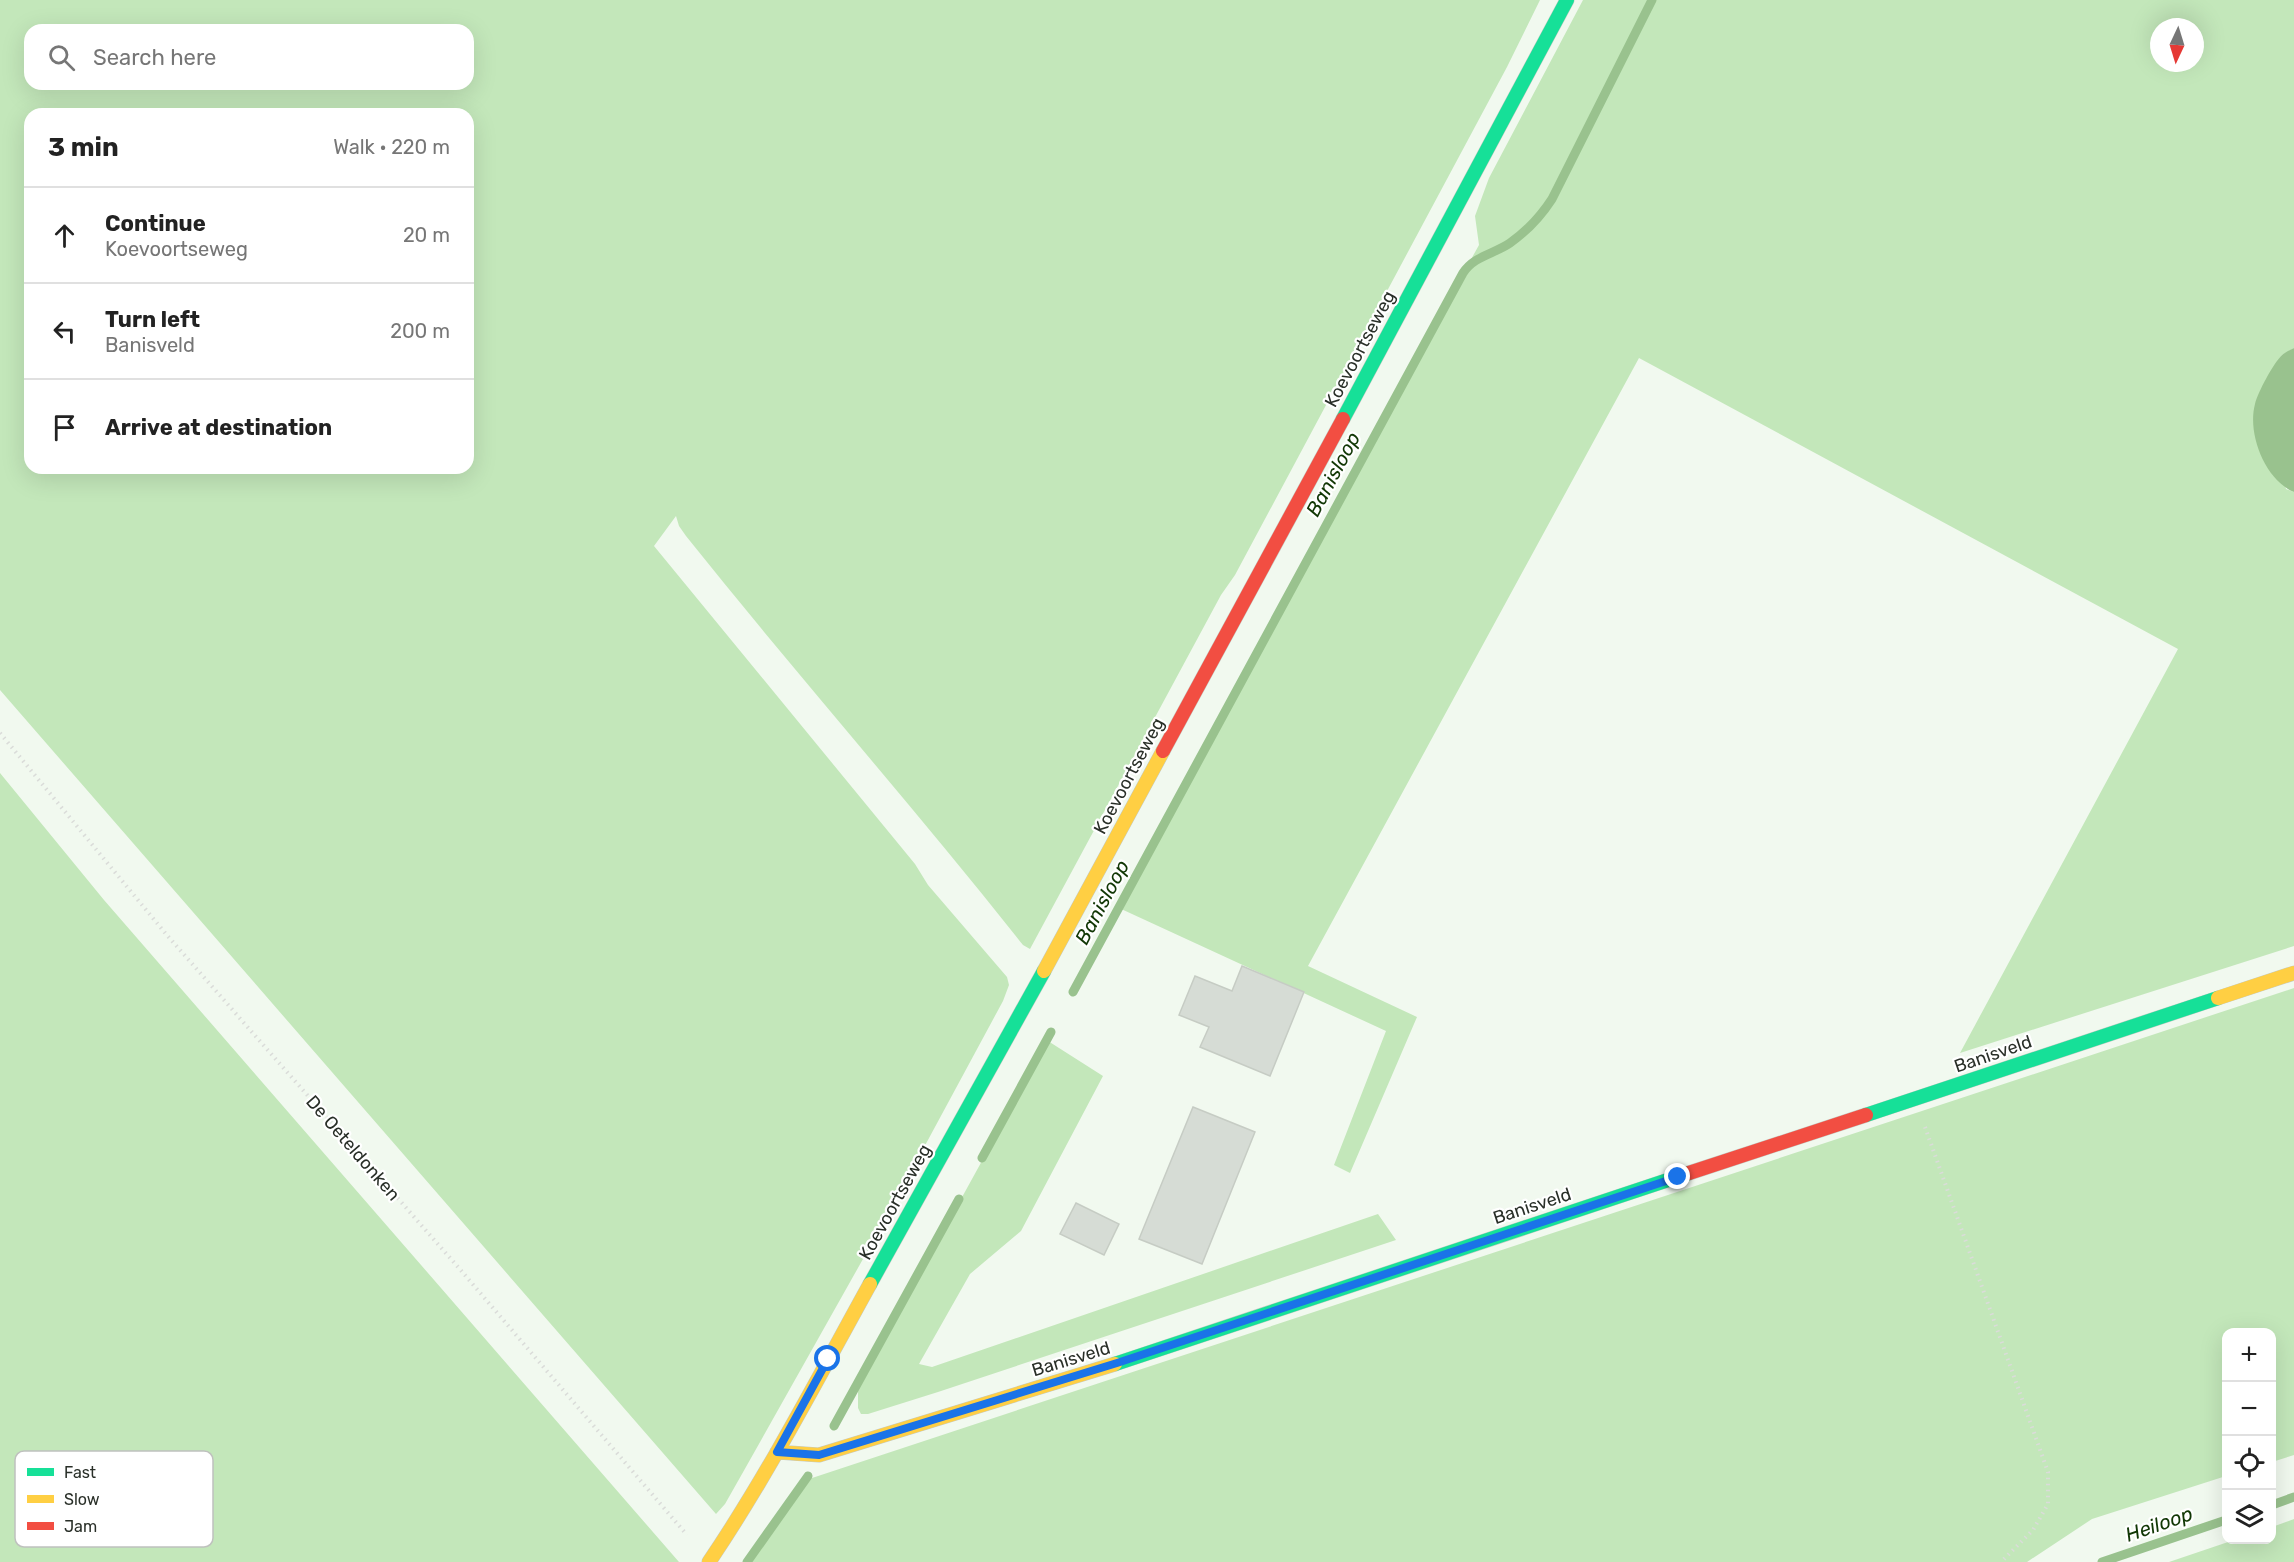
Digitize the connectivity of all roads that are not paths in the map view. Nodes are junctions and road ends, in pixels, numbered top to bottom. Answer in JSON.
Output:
{"nodes":[{"id":1,"x":1567,"y":0,"type":"edge"},
{"id":2,"x":2294,"y":973,"type":"edge"},
{"id":3,"x":777,"y":1452,"type":"junction"},
{"id":4,"x":709,"y":1562,"type":"edge"}],
"edges":[{"from":1,"to":3,"type":"street","name":"Koevoortseweg"},
{"from":2,"to":3,"type":"street","name":"Banisveld"},
{"from":3,"to":4,"type":"street","name":"Koevoortseweg"}]}
